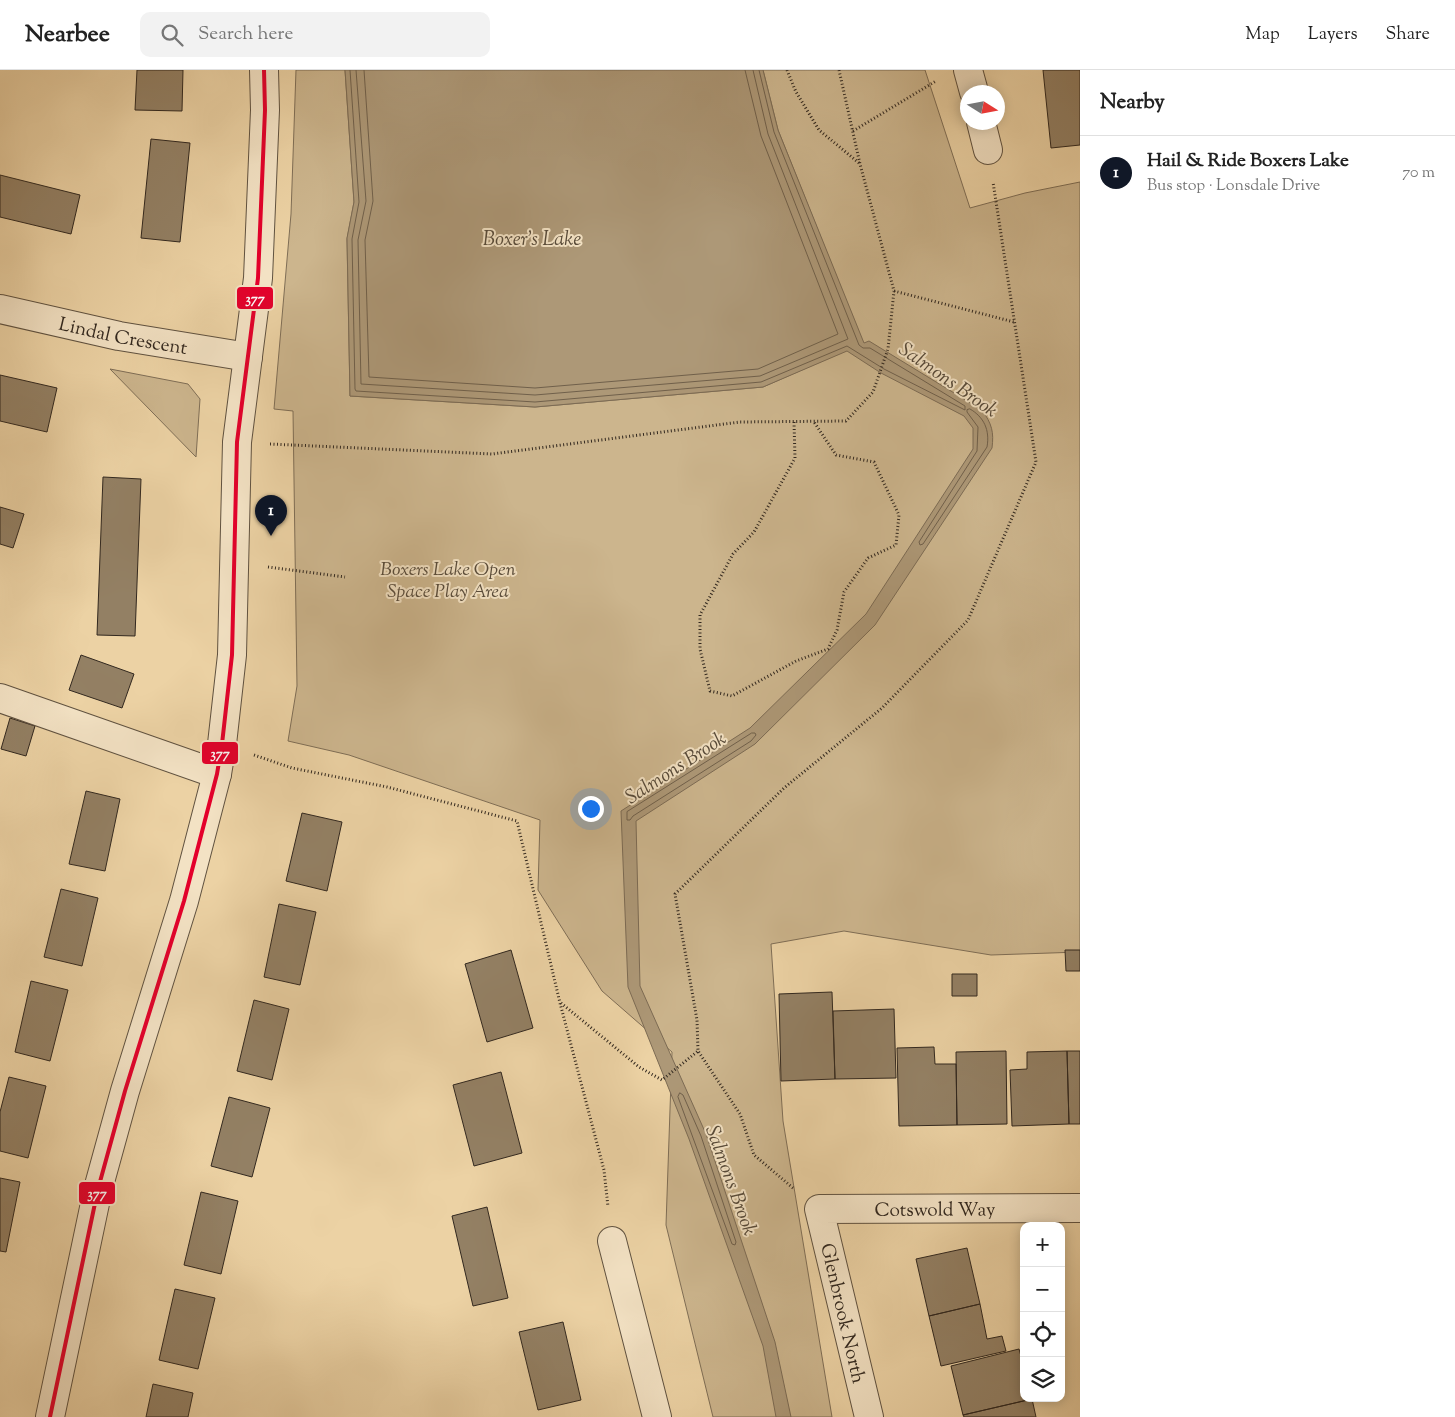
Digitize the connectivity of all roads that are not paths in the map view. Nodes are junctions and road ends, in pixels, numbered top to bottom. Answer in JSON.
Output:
{"nodes":[{"id":1,"x":264,"y":70,"type":"edge"},
{"id":2,"x":968,"y":70,"type":"edge"},
{"id":3,"x":972,"y":85,"type":"edge"},
{"id":4,"x":983,"y":130,"type":"edge"},
{"id":5,"x":988,"y":150,"type":"road end"},
{"id":6,"x":0,"y":309,"type":"edge"},
{"id":7,"x":248,"y":357,"type":"junction"},
{"id":8,"x":0,"y":698,"type":"edge"},
{"id":9,"x":217,"y":774,"type":"junction"},
{"id":10,"x":1080,"y":1208,"type":"edge"},
{"id":11,"x":819,"y":1209,"type":"joint"},
{"id":12,"x":612,"y":1242,"type":"road end"},
{"id":13,"x":50,"y":1417,"type":"edge"},
{"id":14,"x":656,"y":1417,"type":"edge"},
{"id":15,"x":869,"y":1417,"type":"edge"}],
"edges":[{"from":1,"to":7,"type":"street"},
{"from":2,"to":3,"type":"street"},
{"from":4,"to":5,"type":"street"},
{"from":6,"to":7,"type":"street","name":"Lindal Crescent"},
{"from":7,"to":9,"type":"street"},
{"from":8,"to":9,"type":"street"},
{"from":9,"to":13,"type":"street"},
{"from":10,"to":11,"type":"street","name":"Cotswold Way"},
{"from":11,"to":15,"type":"street","name":"Glenbrook North"},
{"from":12,"to":14,"type":"street"}]}
